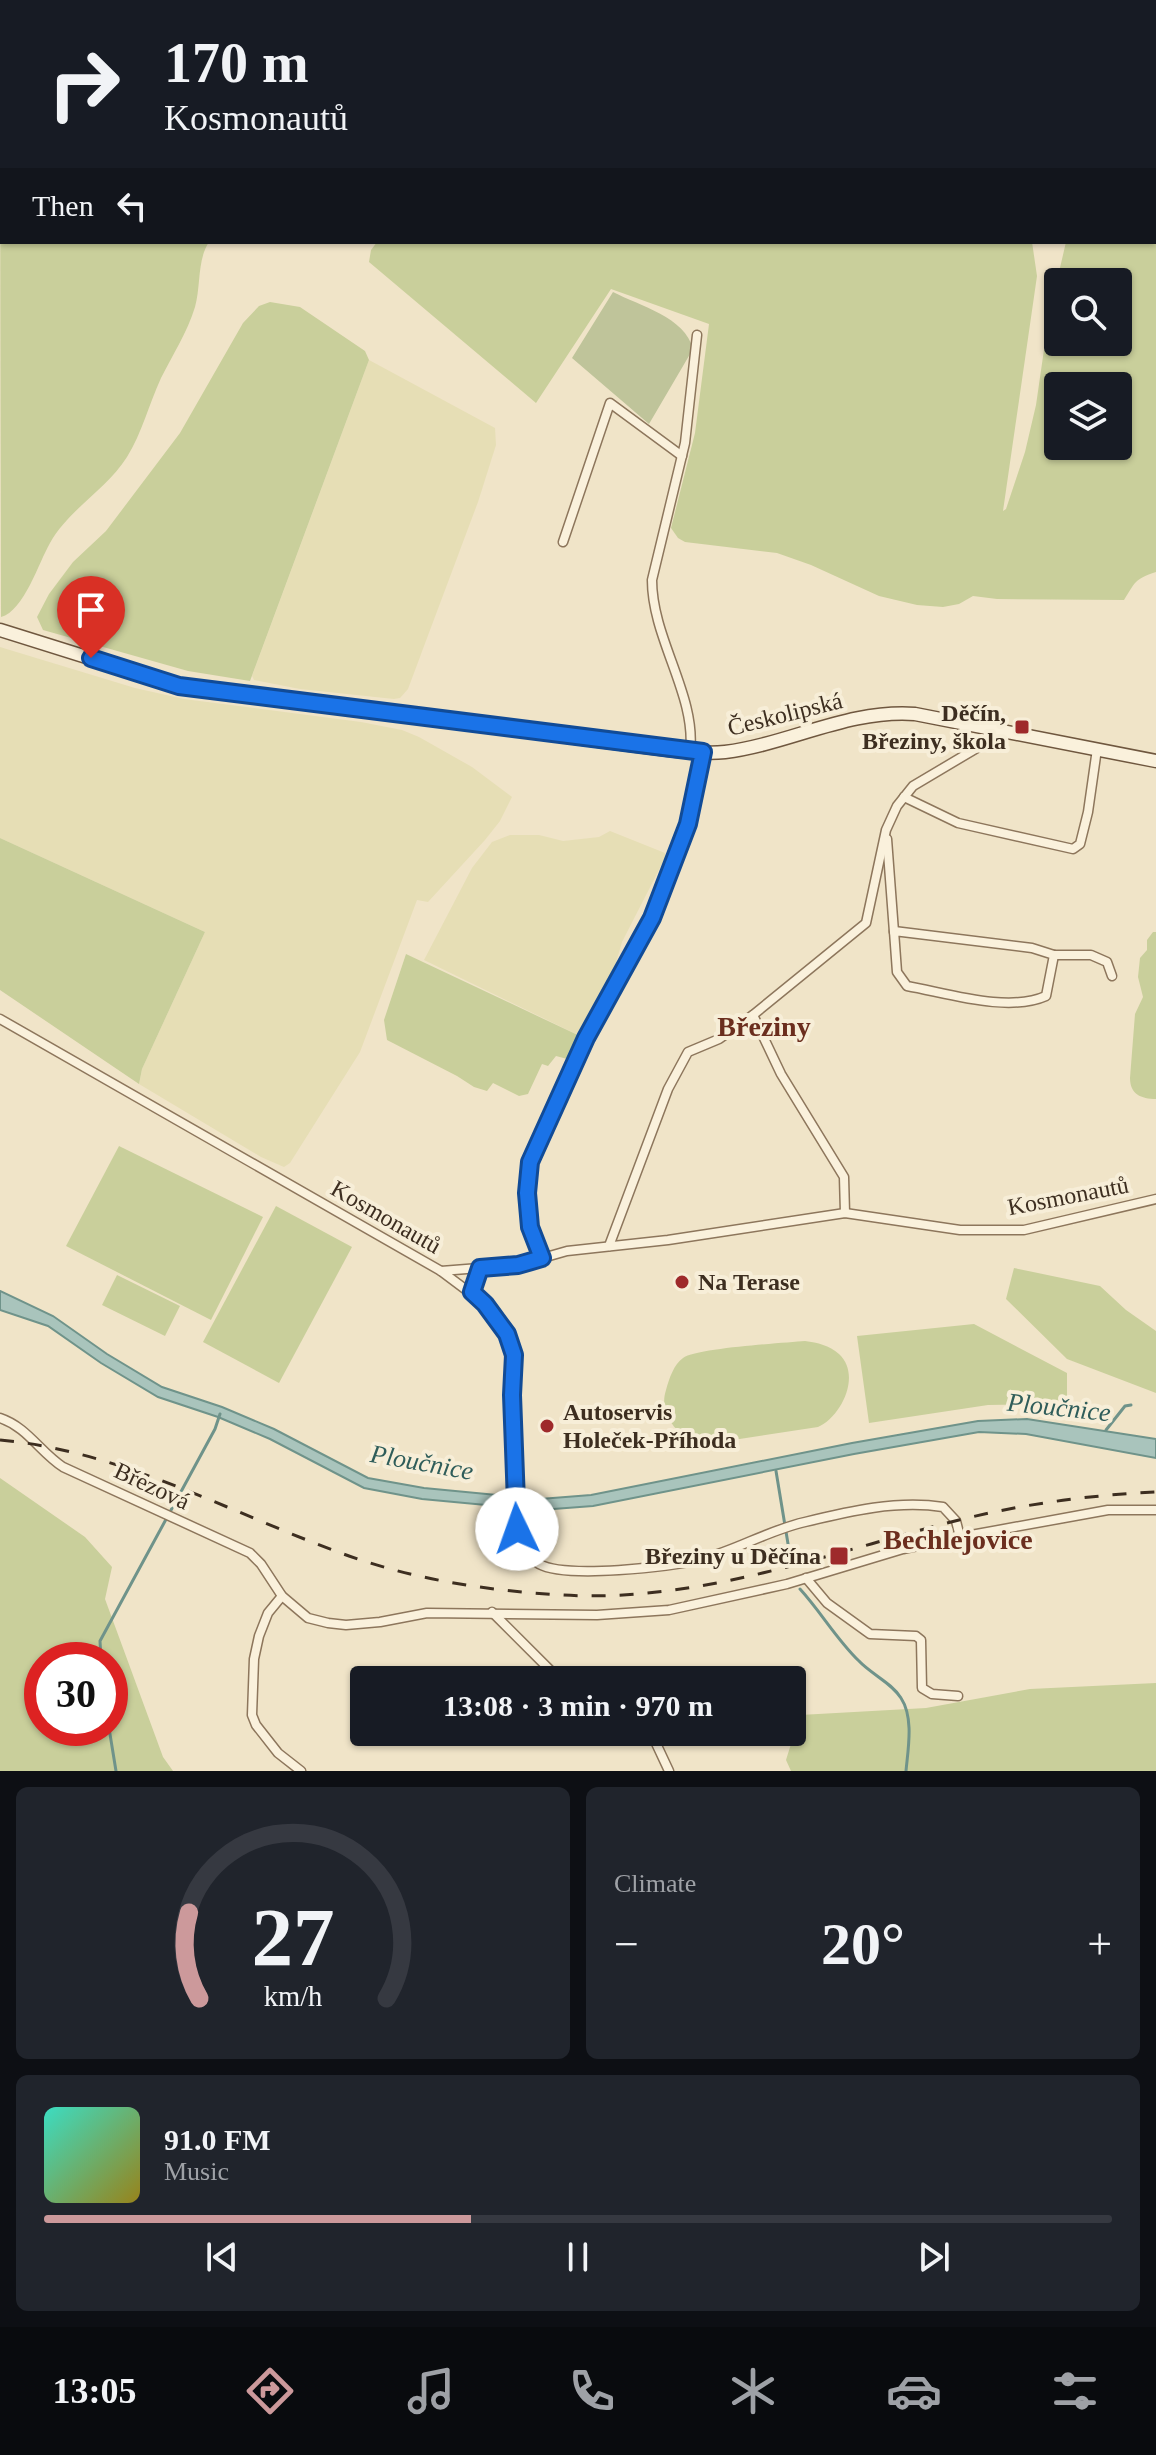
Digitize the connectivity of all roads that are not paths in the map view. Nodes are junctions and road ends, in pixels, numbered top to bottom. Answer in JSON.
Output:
{"nodes":[{"id":1,"x":697,"y":335,"type":"dead end"},
{"id":2,"x":682,"y":456,"type":"junction"},
{"id":3,"x":563,"y":542,"type":"dead end"},
{"id":4,"x":0,"y":630,"type":"edge"},
{"id":5,"x":996,"y":730,"type":"junction"},
{"id":6,"x":1097,"y":749,"type":"junction"},
{"id":7,"x":697,"y":752,"type":"junction"},
{"id":8,"x":1156,"y":761,"type":"edge"},
{"id":9,"x":904,"y":797,"type":"junction"},
{"id":10,"x":886,"y":830,"type":"junction"},
{"id":11,"x":894,"y":932,"type":"junction"},
{"id":12,"x":1054,"y":955,"type":"junction"},
{"id":13,"x":1112,"y":976,"type":"dead end"},
{"id":14,"x":753,"y":1015,"type":"junction"},
{"id":15,"x":0,"y":1019,"type":"edge"},
{"id":16,"x":1156,"y":1199,"type":"edge"},
{"id":17,"x":845,"y":1213,"type":"junction"},
{"id":18,"x":609,"y":1246,"type":"junction"},
{"id":19,"x":542,"y":1258,"type":"junction"},
{"id":20,"x":480,"y":1268,"type":"junction"},
{"id":21,"x":441,"y":1271,"type":"junction"},
{"id":22,"x":472,"y":1292,"type":"junction"},
{"id":23,"x":0,"y":1418,"type":"edge"},
{"id":24,"x":1156,"y":1510,"type":"edge"},
{"id":25,"x":960,"y":1537,"type":"junction"},
{"id":26,"x":806,"y":1578,"type":"junction"},
{"id":27,"x":282,"y":1596,"type":"junction"},
{"id":28,"x":492,"y":1612,"type":"junction"},
{"id":29,"x":546,"y":1666,"type":"edge"},
{"id":30,"x":958,"y":1696,"type":"dead end"},
{"id":31,"x":657,"y":1746,"type":"edge"},
{"id":32,"x":301,"y":1771,"type":"edge"},
{"id":33,"x":669,"y":1771,"type":"edge"}],
"edges":[{"from":1,"to":2,"type":"street"},
{"from":2,"to":3,"type":"street"},
{"from":2,"to":7,"type":"street"},
{"from":4,"to":7,"type":"main road","name":"Českolipská"},
{"from":5,"to":6,"type":"main road","name":"Českolipská"},
{"from":5,"to":7,"type":"main road","name":"Českolipská"},
{"from":5,"to":9,"type":"street"},
{"from":6,"to":8,"type":"main road","name":"Českolipská"},
{"from":6,"to":9,"type":"street"},
{"from":7,"to":19,"type":"street"},
{"from":9,"to":10,"type":"street"},
{"from":10,"to":11,"type":"street"},
{"from":10,"to":14,"type":"street"},
{"from":11,"to":12,"type":"street"},
{"from":11,"to":12,"type":"street"},
{"from":12,"to":13,"type":"street"},
{"from":14,"to":17,"type":"street"},
{"from":14,"to":18,"type":"street"},
{"from":15,"to":21,"type":"street","name":"Kosmonautů"},
{"from":16,"to":17,"type":"street","name":"Kosmonautů"},
{"from":17,"to":18,"type":"street","name":"Kosmonautů"},
{"from":18,"to":19,"type":"street","name":"Kosmonautů"},
{"from":19,"to":20,"type":"street","name":"Kosmonautů"},
{"from":20,"to":21,"type":"street","name":"Kosmonautů"},
{"from":20,"to":22,"type":"street"},
{"from":21,"to":22,"type":"street"},
{"from":22,"to":25,"type":"street"},
{"from":23,"to":27,"type":"street","name":"Březová"},
{"from":24,"to":25,"type":"street"},
{"from":25,"to":26,"type":"street"},
{"from":26,"to":28,"type":"street"},
{"from":26,"to":30,"type":"street"},
{"from":27,"to":28,"type":"street"},
{"from":27,"to":32,"type":"street"},
{"from":28,"to":29,"type":"street"},
{"from":31,"to":33,"type":"street"}]}
